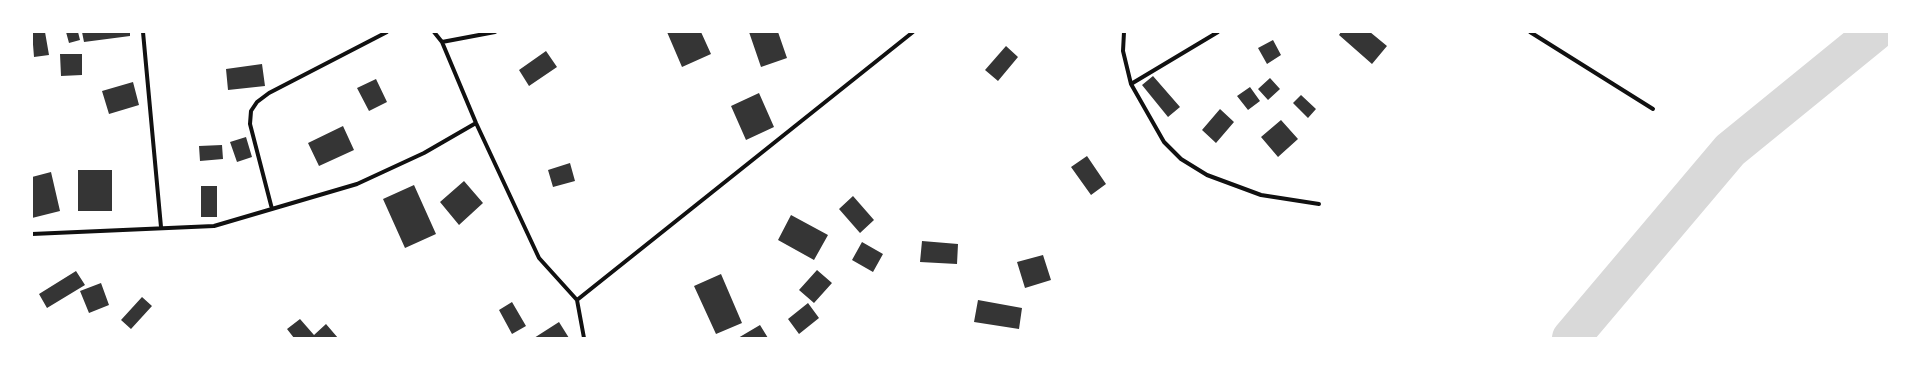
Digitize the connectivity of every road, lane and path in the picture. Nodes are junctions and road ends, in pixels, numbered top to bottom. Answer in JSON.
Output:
{"nodes":[{"id":1,"x":143,"y":32,"type":"edge"},
{"id":2,"x":387,"y":32,"type":"edge"},
{"id":3,"x":434,"y":32,"type":"edge"},
{"id":4,"x":495,"y":32,"type":"edge"},
{"id":5,"x":913,"y":32,"type":"edge"},
{"id":6,"x":1124,"y":32,"type":"edge"},
{"id":7,"x":1218,"y":32,"type":"edge"},
{"id":8,"x":1530,"y":32,"type":"edge"},
{"id":9,"x":442,"y":42,"type":"junction"},
{"id":10,"x":1131,"y":84,"type":"junction"},
{"id":11,"x":1653,"y":109,"type":"dead end"},
{"id":12,"x":476,"y":123,"type":"junction"},
{"id":13,"x":1319,"y":204,"type":"dead end"},
{"id":14,"x":272,"y":209,"type":"junction"},
{"id":15,"x":161,"y":227,"type":"junction"},
{"id":16,"x":32,"y":234,"type":"edge"},
{"id":17,"x":577,"y":300,"type":"junction"},
{"id":18,"x":584,"y":338,"type":"edge"}],
"edges":[{"from":1,"to":15,"type":"street"},
{"from":2,"to":14,"type":"street"},
{"from":3,"to":9,"type":"street"},
{"from":4,"to":9,"type":"street"},
{"from":5,"to":17,"type":"street"},
{"from":6,"to":10,"type":"street"},
{"from":7,"to":10,"type":"street"},
{"from":8,"to":11,"type":"street"},
{"from":9,"to":12,"type":"street"},
{"from":10,"to":13,"type":"street"},
{"from":12,"to":14,"type":"street"},
{"from":12,"to":17,"type":"street"},
{"from":14,"to":15,"type":"street"},
{"from":15,"to":16,"type":"street"},
{"from":17,"to":18,"type":"street"}]}
